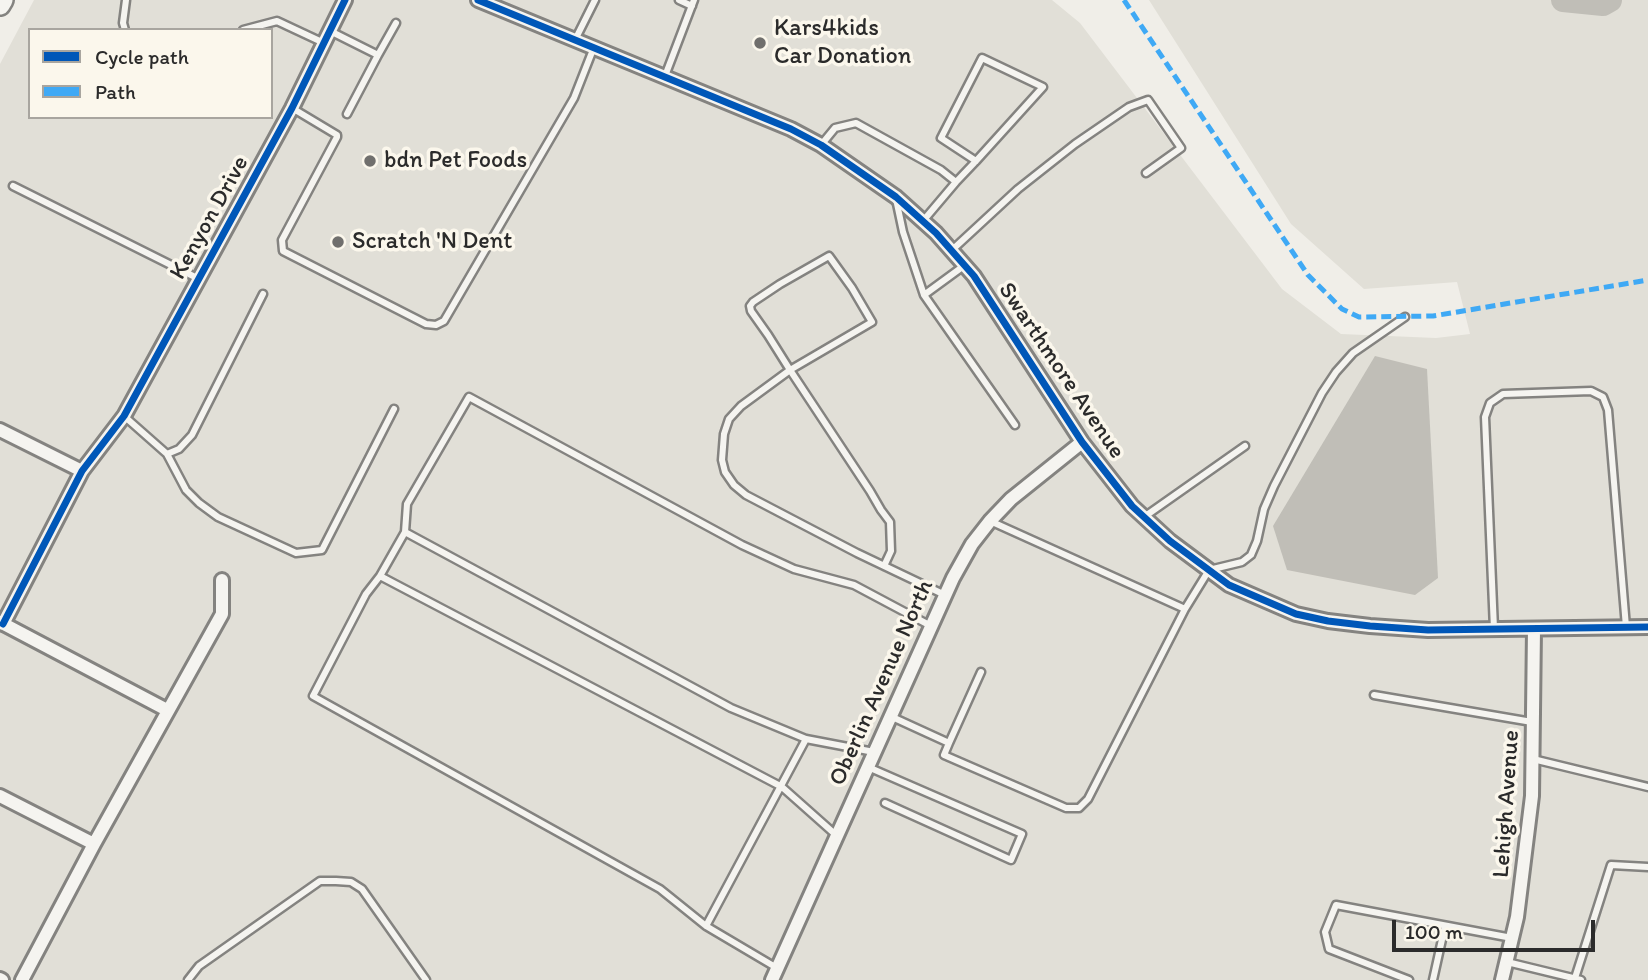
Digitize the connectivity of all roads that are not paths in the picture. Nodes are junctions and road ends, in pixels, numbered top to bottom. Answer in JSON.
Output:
{"nodes":[{"id":1,"x":3,"y":0,"type":"edge"},
{"id":2,"x":126,"y":0,"type":"edge"},
{"id":3,"x":345,"y":0,"type":"edge"},
{"id":4,"x":478,"y":0,"type":"edge"},
{"id":5,"x":595,"y":0,"type":"edge"},
{"id":6,"x":679,"y":0,"type":"edge"},
{"id":7,"x":693,"y":3,"type":"edge"},
{"id":8,"x":0,"y":5,"type":"edge"},
{"id":9,"x":396,"y":23,"type":"dead end"},
{"id":10,"x":125,"y":28,"type":"edge"},
{"id":11,"x":251,"y":28,"type":"edge"},
{"id":12,"x":327,"y":37,"type":"junction"},
{"id":13,"x":575,"y":40,"type":"junction"},
{"id":14,"x":594,"y":47,"type":"junction"},
{"id":15,"x":378,"y":55,"type":"junction"},
{"id":16,"x":664,"y":76,"type":"junction"},
{"id":17,"x":292,"y":108,"type":"junction"},
{"id":18,"x":347,"y":114,"type":"dead end"},
{"id":19,"x":821,"y":145,"type":"junction"},
{"id":20,"x":976,"y":161,"type":"junction"},
{"id":21,"x":1146,"y":173,"type":"dead end"},
{"id":22,"x":956,"y":182,"type":"junction"},
{"id":23,"x":13,"y":186,"type":"dead end"},
{"id":24,"x":896,"y":197,"type":"junction"},
{"id":25,"x":923,"y":221,"type":"junction"},
{"id":26,"x":951,"y":251,"type":"junction"},
{"id":27,"x":965,"y":265,"type":"junction"},
{"id":28,"x":199,"y":279,"type":"junction"},
{"id":29,"x":263,"y":294,"type":"dead end"},
{"id":30,"x":924,"y":295,"type":"junction"},
{"id":31,"x":1405,"y":317,"type":"dead end"},
{"id":32,"x":790,"y":370,"type":"junction"},
{"id":33,"x":394,"y":409,"type":"dead end"},
{"id":34,"x":124,"y":416,"type":"junction"},
{"id":35,"x":1015,"y":425,"type":"dead end"},
{"id":36,"x":0,"y":430,"type":"edge"},
{"id":37,"x":1083,"y":442,"type":"junction"},
{"id":38,"x":1245,"y":446,"type":"dead end"},
{"id":39,"x":167,"y":454,"type":"junction"},
{"id":40,"x":82,"y":471,"type":"junction"},
{"id":41,"x":1144,"y":517,"type":"junction"},
{"id":42,"x":990,"y":521,"type":"junction"},
{"id":43,"x":405,"y":533,"type":"junction"},
{"id":44,"x":884,"y":566,"type":"junction"},
{"id":45,"x":1209,"y":570,"type":"junction"},
{"id":46,"x":380,"y":576,"type":"junction"},
{"id":47,"x":222,"y":580,"type":"dead end"},
{"id":48,"x":945,"y":595,"type":"junction"},
{"id":49,"x":1185,"y":609,"type":"junction"},
{"id":50,"x":2,"y":623,"type":"edge"},
{"id":51,"x":931,"y":626,"type":"junction"},
{"id":52,"x":1648,"y":626,"type":"edge"},
{"id":53,"x":1626,"y":627,"type":"junction"},
{"id":54,"x":1494,"y":629,"type":"junction"},
{"id":55,"x":1534,"y":629,"type":"junction"},
{"id":56,"x":981,"y":672,"type":"dead end"},
{"id":57,"x":1374,"y":695,"type":"dead end"},
{"id":58,"x":167,"y":710,"type":"junction"},
{"id":59,"x":890,"y":716,"type":"junction"},
{"id":60,"x":1534,"y":722,"type":"junction"},
{"id":61,"x":806,"y":739,"type":"junction"},
{"id":62,"x":949,"y":743,"type":"junction"},
{"id":63,"x":874,"y":752,"type":"junction"},
{"id":64,"x":1533,"y":759,"type":"junction"},
{"id":65,"x":868,"y":767,"type":"junction"},
{"id":66,"x":782,"y":787,"type":"junction"},
{"id":67,"x":1648,"y":787,"type":"edge"},
{"id":68,"x":0,"y":796,"type":"edge"},
{"id":69,"x":885,"y":803,"type":"dead end"},
{"id":70,"x":836,"y":835,"type":"junction"},
{"id":71,"x":94,"y":844,"type":"junction"},
{"id":72,"x":1648,"y":867,"type":"edge"},
{"id":73,"x":706,"y":926,"type":"junction"},
{"id":74,"x":1445,"y":926,"type":"junction"},
{"id":75,"x":1512,"y":938,"type":"junction"},
{"id":76,"x":1507,"y":961,"type":"junction"},
{"id":77,"x":775,"y":974,"type":"edge"},
{"id":78,"x":1578,"y":979,"type":"edge"},
{"id":79,"x":22,"y":980,"type":"edge"},
{"id":80,"x":188,"y":980,"type":"edge"},
{"id":81,"x":426,"y":980,"type":"edge"},
{"id":82,"x":1409,"y":980,"type":"edge"},
{"id":83,"x":1433,"y":980,"type":"edge"},
{"id":84,"x":1502,"y":980,"type":"edge"}],
"edges":[{"from":1,"to":8,"type":"main road"},
{"from":2,"to":10,"type":"lane"},
{"from":3,"to":12,"type":"street","name":"Kenyon Drive"},
{"from":4,"to":13,"type":"street","name":"Swarthmore Avenue"},
{"from":5,"to":13,"type":"lane"},
{"from":6,"to":7,"type":"lane"},
{"from":7,"to":16,"type":"lane"},
{"from":9,"to":15,"type":"lane"},
{"from":11,"to":12,"type":"lane"},
{"from":12,"to":15,"type":"lane"},
{"from":12,"to":17,"type":"street","name":"Kenyon Drive"},
{"from":13,"to":14,"type":"street","name":"Swarthmore Avenue"},
{"from":14,"to":16,"type":"street","name":"Swarthmore Avenue"},
{"from":14,"to":17,"type":"lane"},
{"from":15,"to":18,"type":"lane"},
{"from":16,"to":19,"type":"street","name":"Swarthmore Avenue"},
{"from":17,"to":28,"type":"street","name":"Kenyon Drive"},
{"from":19,"to":22,"type":"lane"},
{"from":19,"to":24,"type":"street","name":"Swarthmore Avenue"},
{"from":20,"to":20,"type":"lane"},
{"from":20,"to":22,"type":"lane"},
{"from":21,"to":26,"type":"lane"},
{"from":22,"to":25,"type":"lane"},
{"from":23,"to":28,"type":"lane"},
{"from":24,"to":25,"type":"street","name":"Swarthmore Avenue"},
{"from":24,"to":30,"type":"lane"},
{"from":25,"to":26,"type":"street","name":"Swarthmore Avenue"},
{"from":26,"to":27,"type":"street","name":"Swarthmore Avenue"},
{"from":27,"to":30,"type":"lane"},
{"from":27,"to":37,"type":"street","name":"Swarthmore Avenue"},
{"from":28,"to":34,"type":"street","name":"Kenyon Drive"},
{"from":29,"to":39,"type":"lane"},
{"from":30,"to":35,"type":"lane"},
{"from":31,"to":45,"type":"lane"},
{"from":32,"to":32,"type":"lane"},
{"from":32,"to":44,"type":"lane"},
{"from":32,"to":44,"type":"lane"},
{"from":33,"to":39,"type":"lane"},
{"from":34,"to":39,"type":"lane"},
{"from":34,"to":40,"type":"street","name":"Kenyon Drive"},
{"from":36,"to":40,"type":"street"},
{"from":37,"to":41,"type":"street","name":"Swarthmore Avenue"},
{"from":37,"to":42,"type":"street","name":"Oberlin Avenue North"},
{"from":38,"to":41,"type":"lane"},
{"from":40,"to":50,"type":"street","name":"Kenyon Drive"},
{"from":41,"to":45,"type":"street","name":"Swarthmore Avenue"},
{"from":42,"to":48,"type":"street","name":"Oberlin Avenue North"},
{"from":42,"to":49,"type":"lane"},
{"from":43,"to":46,"type":"lane"},
{"from":43,"to":51,"type":"lane"},
{"from":43,"to":61,"type":"lane"},
{"from":44,"to":48,"type":"lane"},
{"from":45,"to":49,"type":"lane"},
{"from":45,"to":54,"type":"street","name":"Swarthmore Avenue"},
{"from":46,"to":66,"type":"lane"},
{"from":46,"to":73,"type":"lane"},
{"from":47,"to":58,"type":"street"},
{"from":48,"to":51,"type":"street","name":"Oberlin Avenue North"},
{"from":49,"to":62,"type":"lane"},
{"from":50,"to":58,"type":"street"},
{"from":51,"to":59,"type":"street","name":"Oberlin Avenue North"},
{"from":52,"to":53,"type":"street","name":"Swarthmore Avenue"},
{"from":53,"to":54,"type":"lane"},
{"from":53,"to":55,"type":"street","name":"Swarthmore Avenue"},
{"from":54,"to":55,"type":"street","name":"Swarthmore Avenue"},
{"from":55,"to":60,"type":"street","name":"Lehigh Avenue"},
{"from":56,"to":62,"type":"lane"},
{"from":57,"to":60,"type":"lane"},
{"from":58,"to":71,"type":"street"},
{"from":59,"to":62,"type":"lane"},
{"from":59,"to":63,"type":"street","name":"Oberlin Avenue North"},
{"from":60,"to":64,"type":"street","name":"Lehigh Avenue"},
{"from":61,"to":63,"type":"lane"},
{"from":61,"to":66,"type":"lane"},
{"from":63,"to":65,"type":"street","name":"Oberlin Avenue North"},
{"from":64,"to":67,"type":"lane"},
{"from":64,"to":75,"type":"street","name":"Lehigh Avenue"},
{"from":65,"to":69,"type":"lane"},
{"from":65,"to":70,"type":"street","name":"Oberlin Avenue North"},
{"from":66,"to":70,"type":"lane"},
{"from":66,"to":73,"type":"lane"},
{"from":68,"to":71,"type":"street"},
{"from":70,"to":77,"type":"street","name":"Oberlin Avenue North"},
{"from":71,"to":79,"type":"street"},
{"from":72,"to":78,"type":"lane"},
{"from":73,"to":77,"type":"lane"},
{"from":74,"to":75,"type":"lane"},
{"from":74,"to":82,"type":"lane"},
{"from":74,"to":83,"type":"lane"},
{"from":75,"to":76,"type":"street","name":"Lehigh Avenue"},
{"from":76,"to":78,"type":"lane"},
{"from":76,"to":84,"type":"street","name":"Lehigh Avenue"},
{"from":80,"to":81,"type":"lane"}]}
